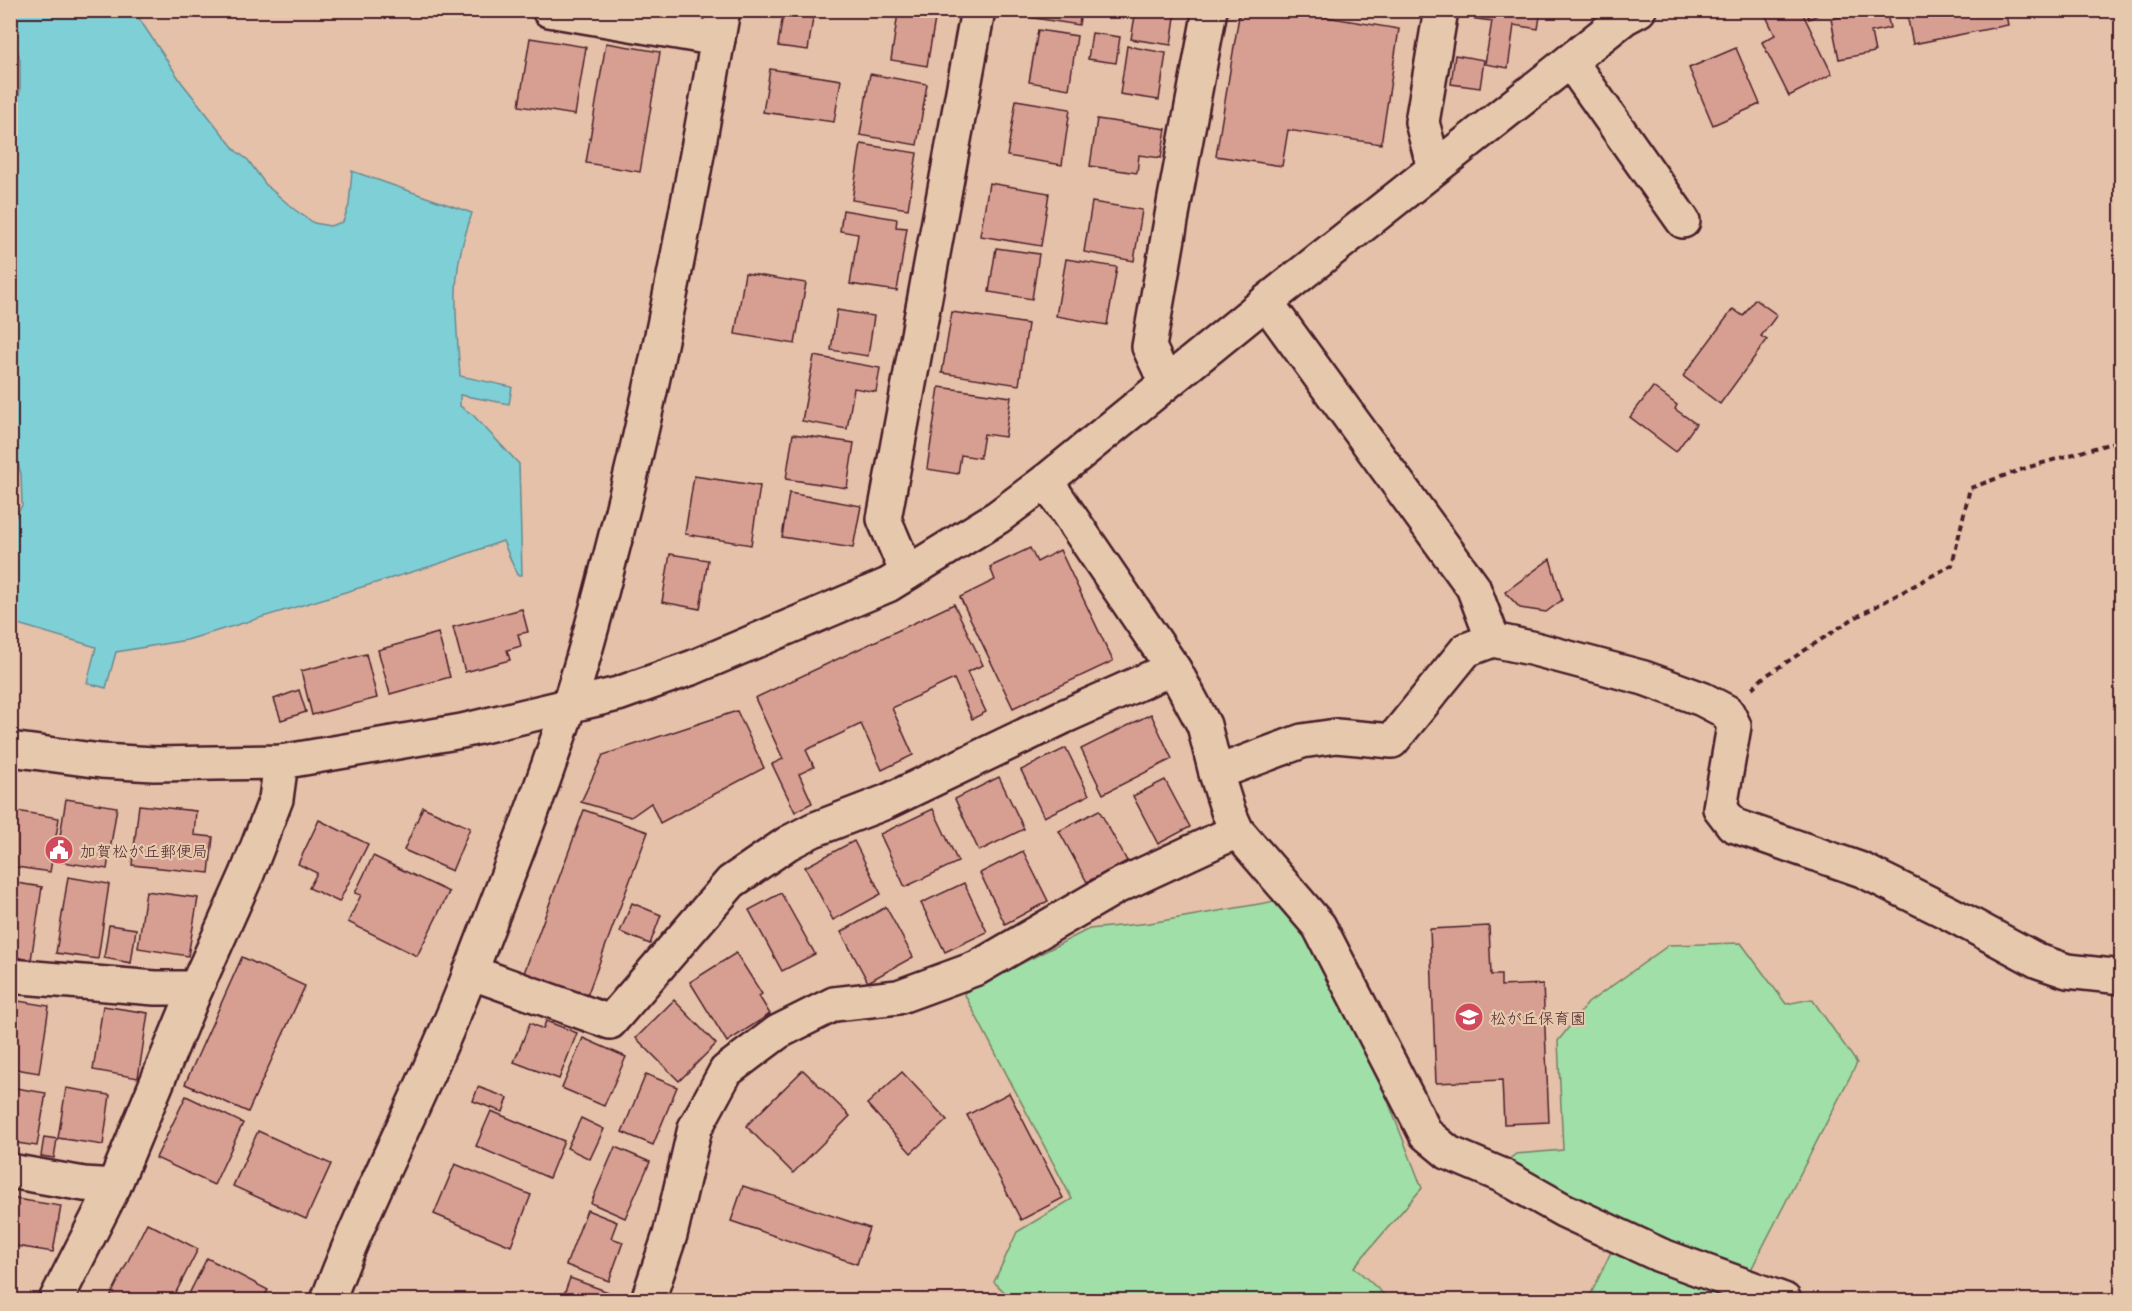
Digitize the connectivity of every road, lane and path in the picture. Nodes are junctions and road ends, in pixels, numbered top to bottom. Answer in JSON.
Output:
{"nodes":[{"id":1,"x":549,"y":10,"type":"edge"},
{"id":2,"x":978,"y":10,"type":"edge"},
{"id":3,"x":1210,"y":10,"type":"edge"},
{"id":4,"x":1441,"y":10,"type":"edge"},
{"id":5,"x":1639,"y":10,"type":"edge"},
{"id":6,"x":721,"y":25,"type":"edge"},
{"id":7,"x":1570,"y":61,"type":"junction"},
{"id":8,"x":1434,"y":168,"type":"junction"},
{"id":9,"x":1683,"y":220,"type":"dead end"},
{"id":10,"x":1266,"y":302,"type":"junction"},
{"id":11,"x":1166,"y":383,"type":"junction"},
{"id":12,"x":2121,"y":440,"type":"edge"},
{"id":13,"x":1046,"y":482,"type":"junction"},
{"id":14,"x":907,"y":573,"type":"junction"},
{"id":15,"x":1493,"y":640,"type":"junction"},
{"id":16,"x":1173,"y":668,"type":"junction"},
{"id":17,"x":568,"y":707,"type":"junction"},
{"id":18,"x":1727,"y":712,"type":"junction"},
{"id":19,"x":10,"y":749,"type":"edge"},
{"id":20,"x":281,"y":762,"type":"junction"},
{"id":21,"x":1216,"y":773,"type":"junction"},
{"id":22,"x":1237,"y":831,"type":"junction"},
{"id":23,"x":470,"y":972,"type":"junction"},
{"id":24,"x":10,"y":976,"type":"edge"},
{"id":25,"x":2121,"y":976,"type":"edge"},
{"id":26,"x":196,"y":988,"type":"junction"},
{"id":27,"x":10,"y":1171,"type":"edge"},
{"id":28,"x":114,"y":1186,"type":"junction"},
{"id":29,"x":56,"y":1300,"type":"edge"},
{"id":30,"x":328,"y":1300,"type":"edge"},
{"id":31,"x":648,"y":1300,"type":"edge"},
{"id":32,"x":1784,"y":1300,"type":"edge"}],
"edges":[{"from":1,"to":6,"type":"street"},
{"from":2,"to":14,"type":"street"},
{"from":3,"to":11,"type":"street"},
{"from":4,"to":8,"type":"street"},
{"from":5,"to":7,"type":"street"},
{"from":6,"to":17,"type":"street"},
{"from":7,"to":8,"type":"street"},
{"from":7,"to":9,"type":"street"},
{"from":8,"to":10,"type":"street"},
{"from":10,"to":11,"type":"street"},
{"from":10,"to":15,"type":"street"},
{"from":11,"to":13,"type":"street"},
{"from":12,"to":18,"type":"path"},
{"from":13,"to":14,"type":"street"},
{"from":13,"to":16,"type":"street"},
{"from":14,"to":17,"type":"street"},
{"from":15,"to":18,"type":"street"},
{"from":15,"to":21,"type":"street"},
{"from":16,"to":21,"type":"street"},
{"from":16,"to":23,"type":"street"},
{"from":17,"to":20,"type":"street"},
{"from":17,"to":23,"type":"street"},
{"from":18,"to":25,"type":"street"},
{"from":19,"to":20,"type":"street"},
{"from":20,"to":26,"type":"street"},
{"from":21,"to":22,"type":"street"},
{"from":22,"to":31,"type":"street"},
{"from":22,"to":32,"type":"street"},
{"from":23,"to":30,"type":"street"},
{"from":24,"to":26,"type":"street"},
{"from":26,"to":28,"type":"street"},
{"from":27,"to":28,"type":"street"},
{"from":28,"to":29,"type":"street"}]}
